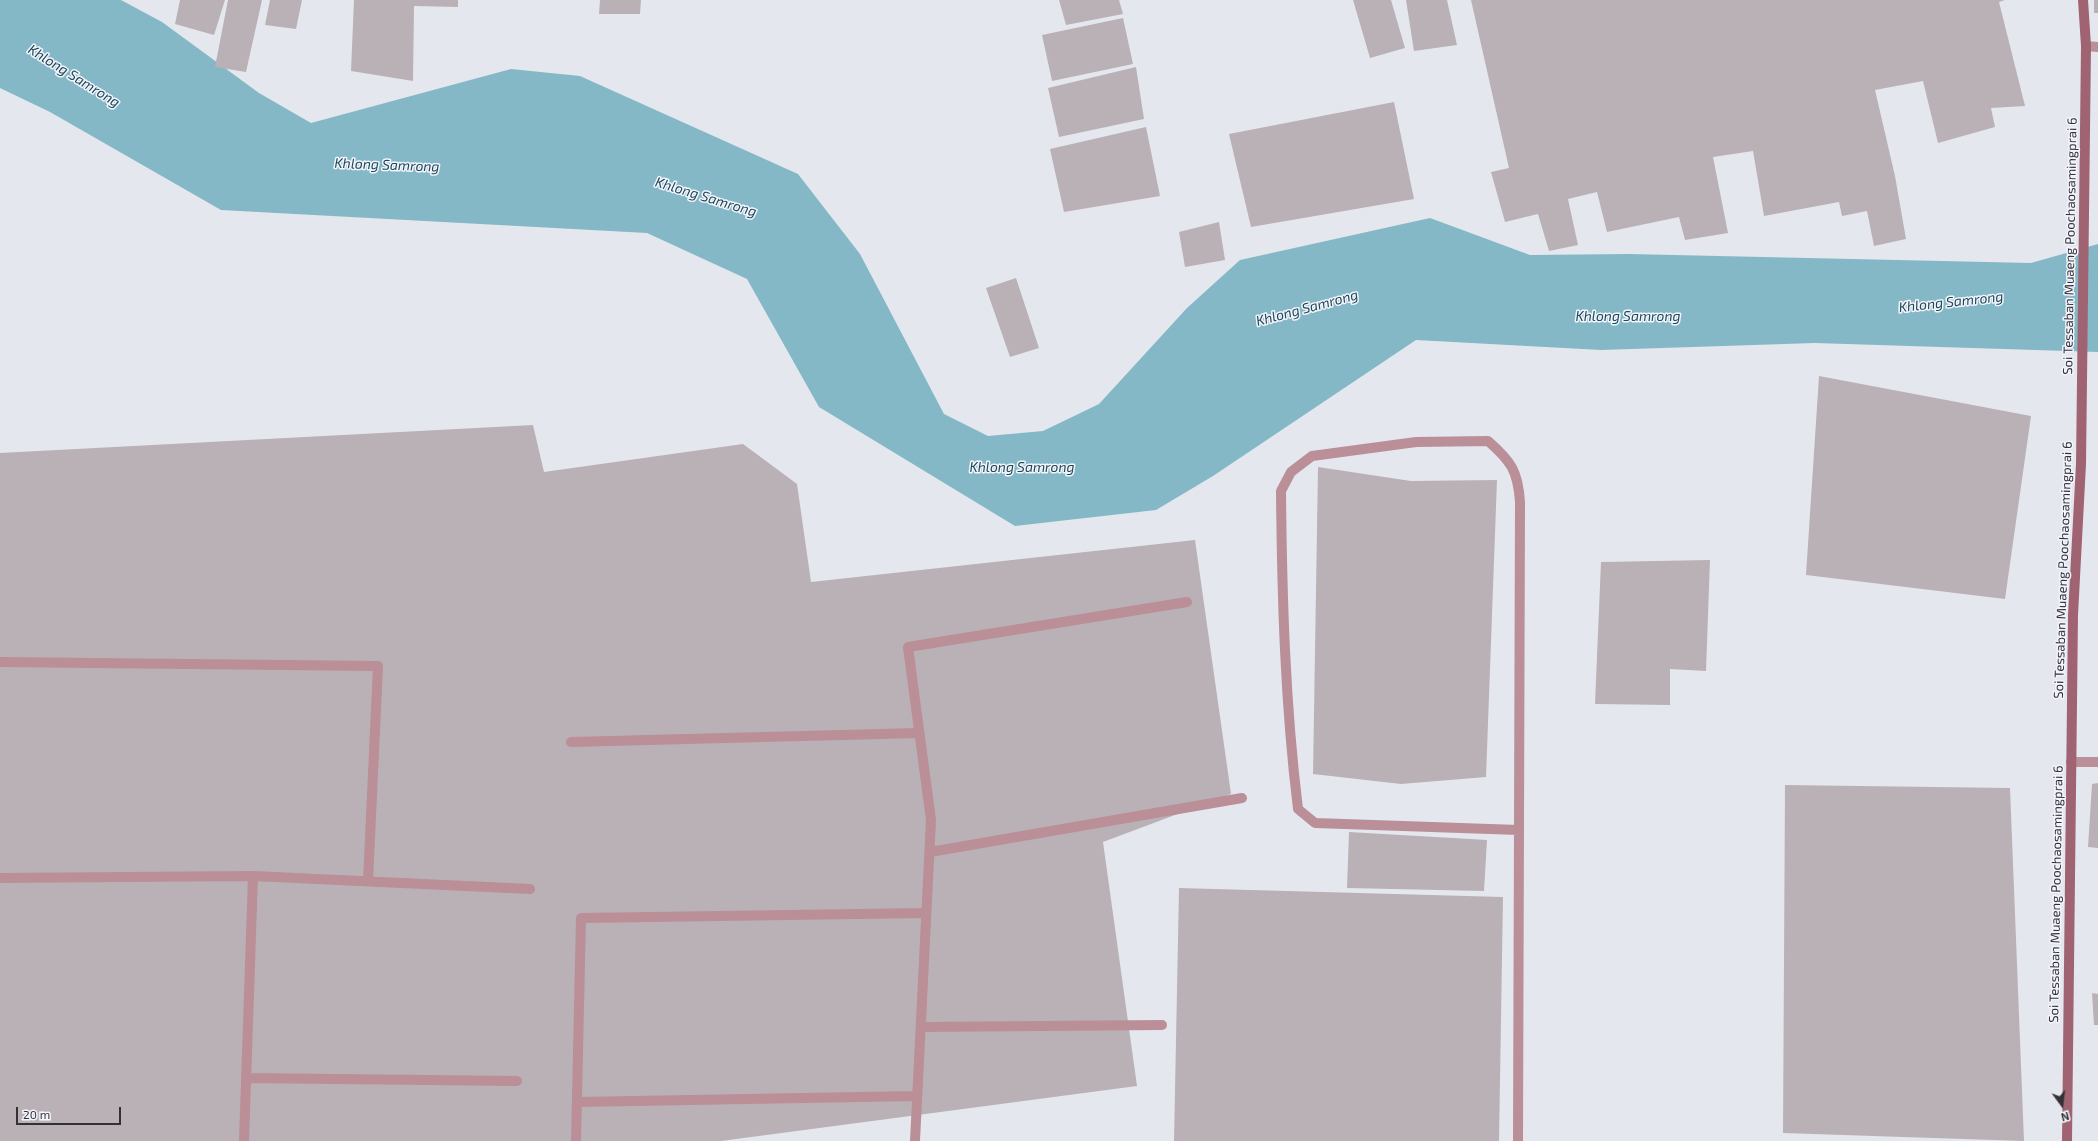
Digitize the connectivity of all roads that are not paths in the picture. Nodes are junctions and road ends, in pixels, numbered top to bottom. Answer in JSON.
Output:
{"nodes":[{"id":1,"x":2083,"y":0,"type":"edge"},
{"id":2,"x":2086,"y":46,"type":"junction"},
{"id":3,"x":2098,"y":47,"type":"edge"},
{"id":4,"x":1187,"y":602,"type":"dead end"},
{"id":5,"x":0,"y":662,"type":"edge"},
{"id":6,"x":919,"y":733,"type":"junction"},
{"id":7,"x":571,"y":742,"type":"dead end"},
{"id":8,"x":2071,"y":762,"type":"junction"},
{"id":9,"x":2098,"y":762,"type":"edge"},
{"id":10,"x":1242,"y":798,"type":"dead end"},
{"id":11,"x":1519,"y":830,"type":"junction"},
{"id":12,"x":930,"y":852,"type":"junction"},
{"id":13,"x":253,"y":876,"type":"junction"},
{"id":14,"x":0,"y":878,"type":"edge"},
{"id":15,"x":368,"y":881,"type":"junction"},
{"id":16,"x":530,"y":890,"type":"dead end"},
{"id":17,"x":926,"y":913,"type":"junction"},
{"id":18,"x":1162,"y":1025,"type":"dead end"},
{"id":19,"x":921,"y":1027,"type":"junction"},
{"id":20,"x":246,"y":1078,"type":"junction"},
{"id":21,"x":517,"y":1081,"type":"dead end"},
{"id":22,"x":917,"y":1096,"type":"junction"},
{"id":23,"x":577,"y":1102,"type":"junction"},
{"id":24,"x":244,"y":1141,"type":"edge"},
{"id":25,"x":576,"y":1141,"type":"edge"},
{"id":26,"x":915,"y":1141,"type":"edge"},
{"id":27,"x":1518,"y":1141,"type":"edge"},
{"id":28,"x":2067,"y":1141,"type":"edge"}],
"edges":[{"from":1,"to":2,"type":"street","name":"Soi Tessaban Muaeng Poochaosamingprai 6"},
{"from":2,"to":3,"type":"street"},
{"from":2,"to":8,"type":"street","name":"Soi Tessaban Muaeng Poochaosamingprai 6"},
{"from":4,"to":6,"type":"street"},
{"from":5,"to":15,"type":"street"},
{"from":6,"to":7,"type":"street"},
{"from":6,"to":12,"type":"street"},
{"from":8,"to":9,"type":"street"},
{"from":8,"to":28,"type":"street","name":"Soi Tessaban Muaeng Poochaosamingprai 6"},
{"from":10,"to":12,"type":"street"},
{"from":11,"to":11,"type":"street"},
{"from":11,"to":27,"type":"street"},
{"from":12,"to":17,"type":"street"},
{"from":13,"to":14,"type":"street"},
{"from":13,"to":15,"type":"street"},
{"from":13,"to":20,"type":"street"},
{"from":15,"to":16,"type":"street"},
{"from":17,"to":19,"type":"street"},
{"from":17,"to":23,"type":"street"},
{"from":18,"to":19,"type":"street"},
{"from":19,"to":22,"type":"street"},
{"from":20,"to":21,"type":"street"},
{"from":20,"to":24,"type":"street"},
{"from":22,"to":23,"type":"street"},
{"from":22,"to":26,"type":"street"},
{"from":23,"to":25,"type":"street"}]}
